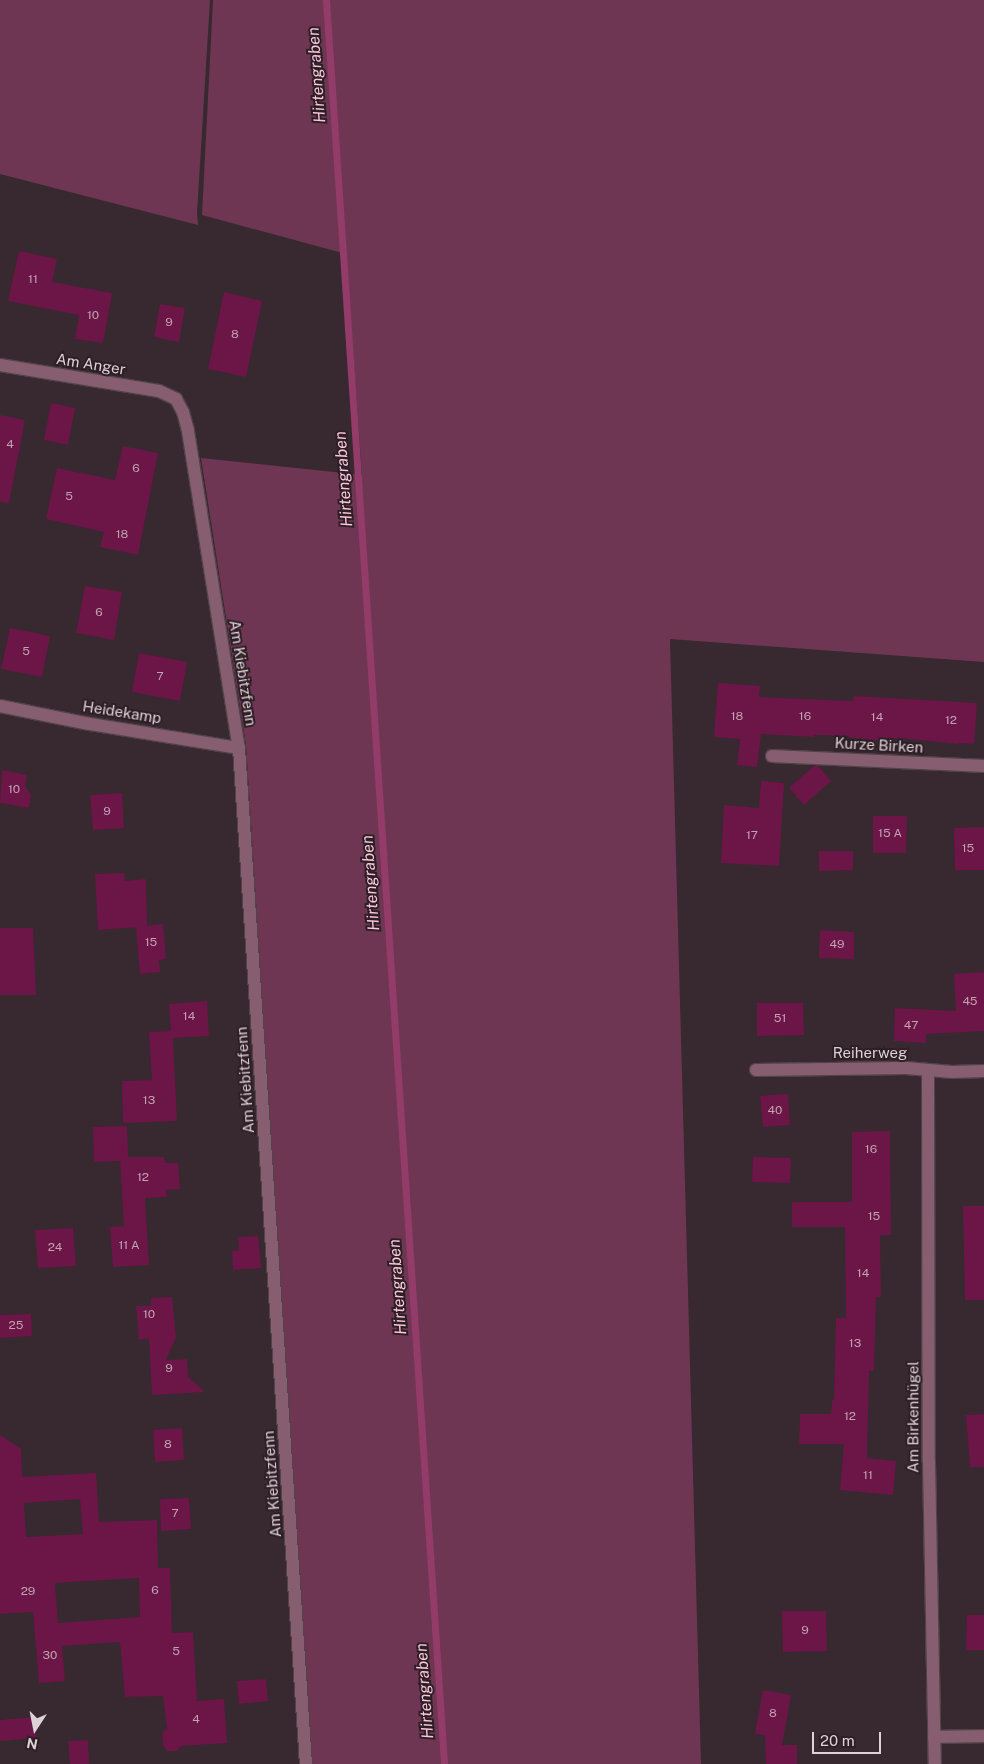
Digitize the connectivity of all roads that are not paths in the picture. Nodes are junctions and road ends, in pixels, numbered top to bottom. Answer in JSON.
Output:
{"nodes":[{"id":1,"x":0,"y":365,"type":"edge"},
{"id":2,"x":176,"y":399,"type":"joint"},
{"id":3,"x":0,"y":706,"type":"edge"},
{"id":4,"x":239,"y":748,"type":"junction"},
{"id":5,"x":772,"y":756,"type":"dead end"},
{"id":6,"x":984,"y":766,"type":"edge"},
{"id":7,"x":756,"y":1070,"type":"dead end"},
{"id":8,"x":928,"y":1070,"type":"junction"},
{"id":9,"x":984,"y":1071,"type":"edge"},
{"id":10,"x":934,"y":1736,"type":"junction"},
{"id":11,"x":984,"y":1736,"type":"edge"},
{"id":12,"x":306,"y":1764,"type":"edge"},
{"id":13,"x":934,"y":1764,"type":"edge"}],
"edges":[{"from":1,"to":2,"type":"street","name":"Am Anger"},
{"from":2,"to":4,"type":"street","name":"Am Kiebitzfenn"},
{"from":3,"to":4,"type":"street","name":"Heidekamp"},
{"from":4,"to":12,"type":"street","name":"Am Kiebitzfenn"},
{"from":5,"to":6,"type":"street","name":"Kurze Birken"},
{"from":7,"to":8,"type":"street","name":"Reiherweg"},
{"from":8,"to":9,"type":"street","name":"Reiherweg"},
{"from":8,"to":10,"type":"street","name":"Am Birkenhügel"},
{"from":10,"to":11,"type":"street"},
{"from":10,"to":13,"type":"street","name":"Am Birkenhügel"}]}
